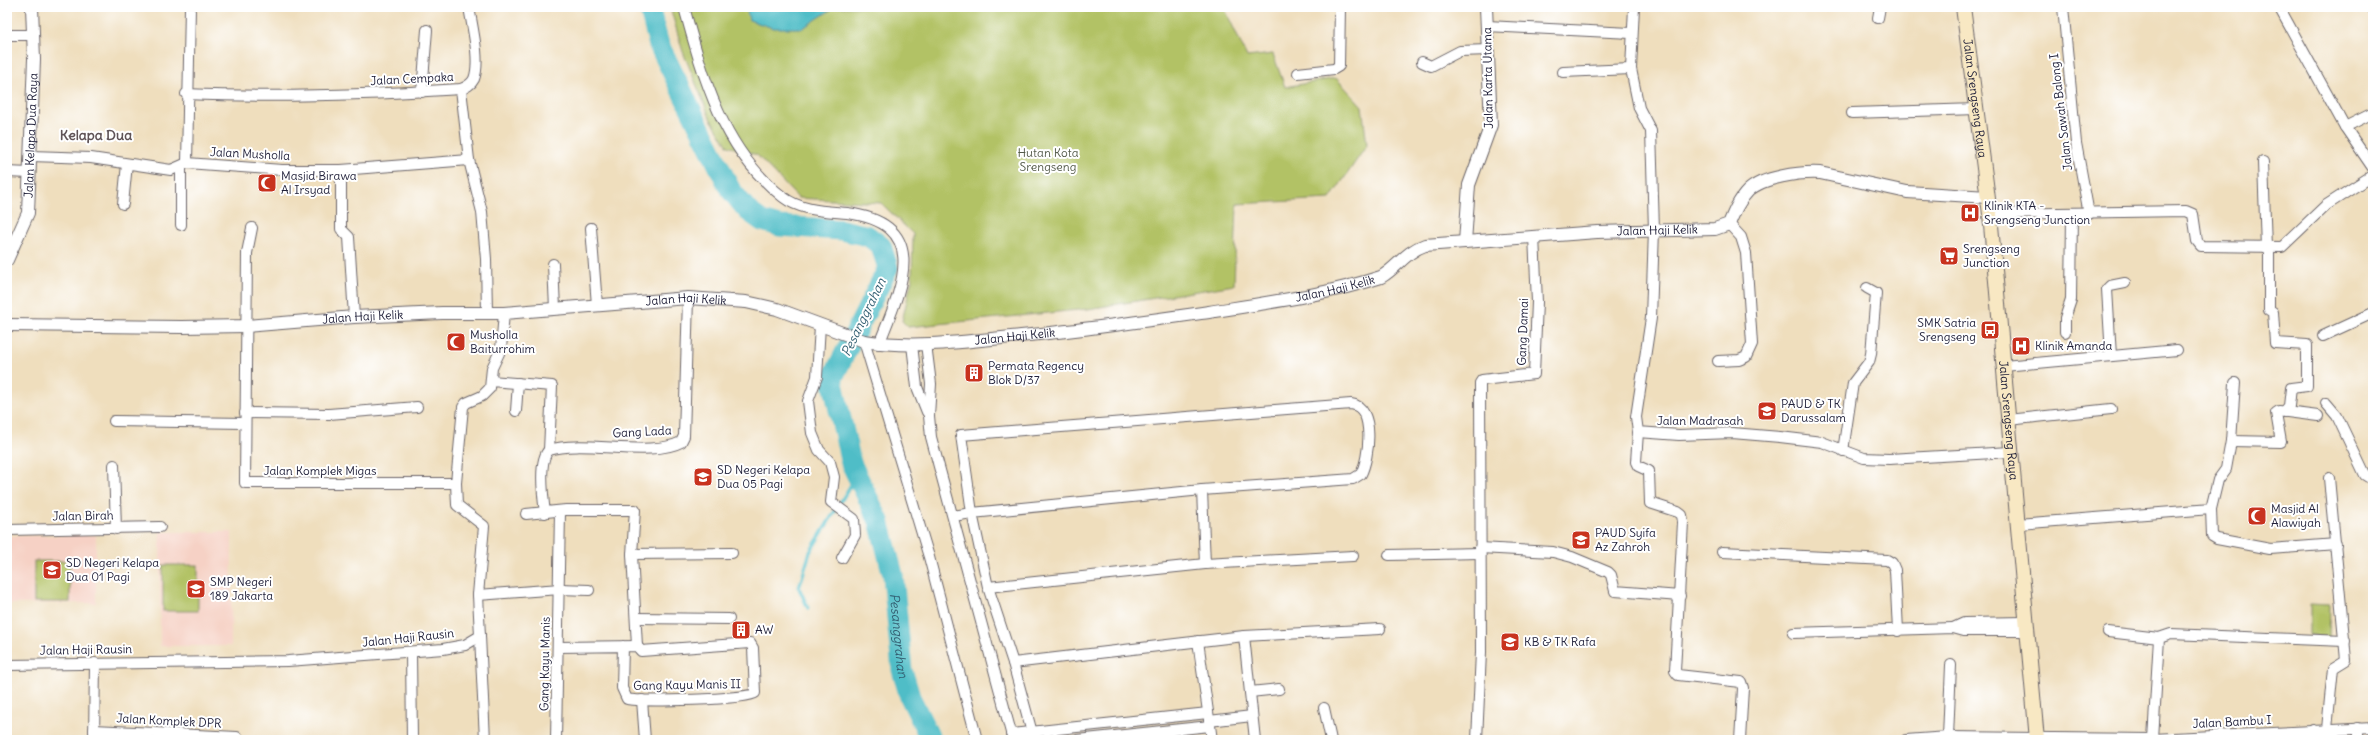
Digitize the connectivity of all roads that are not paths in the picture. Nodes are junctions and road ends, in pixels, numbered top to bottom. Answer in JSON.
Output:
{"nodes":[{"id":1,"x":32,"y":7,"type":"edge"},
{"id":2,"x":190,"y":7,"type":"edge"},
{"id":3,"x":469,"y":7,"type":"edge"},
{"id":4,"x":684,"y":7,"type":"edge"},
{"id":5,"x":1340,"y":7,"type":"edge"},
{"id":6,"x":1486,"y":7,"type":"edge"},
{"id":7,"x":1634,"y":7,"type":"edge"},
{"id":8,"x":1880,"y":7,"type":"edge"},
{"id":9,"x":1963,"y":7,"type":"edge"},
{"id":10,"x":2063,"y":7,"type":"edge"},
{"id":11,"x":2279,"y":7,"type":"edge"},
{"id":12,"x":1878,"y":18,"type":"dead end"},
{"id":13,"x":1487,"y":26,"type":"junction"},
{"id":14,"x":428,"y":30,"type":"dead end"},
{"id":15,"x":1631,"y":33,"type":"junction"},
{"id":16,"x":7,"y":35,"type":"edge"},
{"id":17,"x":34,"y":35,"type":"junction"},
{"id":18,"x":1488,"y":50,"type":"junction"},
{"id":19,"x":1422,"y":62,"type":"dead end"},
{"id":20,"x":1631,"y":69,"type":"junction"},
{"id":21,"x":1563,"y":72,"type":"dead end"},
{"id":22,"x":1298,"y":73,"type":"dead end"},
{"id":23,"x":461,"y":89,"type":"junction"},
{"id":24,"x":422,"y":92,"type":"junction"},
{"id":25,"x":186,"y":94,"type":"junction"},
{"id":26,"x":1977,"y":109,"type":"junction"},
{"id":27,"x":1852,"y":113,"type":"dead end"},
{"id":28,"x":2373,"y":113,"type":"edge"},
{"id":29,"x":2345,"y":127,"type":"junction"},
{"id":30,"x":31,"y":156,"type":"junction"},
{"id":31,"x":469,"y":160,"type":"junction"},
{"id":32,"x":2263,"y":162,"type":"dead end"},
{"id":33,"x":127,"y":164,"type":"junction"},
{"id":34,"x":184,"y":165,"type":"junction"},
{"id":35,"x":2373,"y":168,"type":"edge"},
{"id":36,"x":341,"y":170,"type":"junction"},
{"id":37,"x":7,"y":172,"type":"edge"},
{"id":38,"x":30,"y":173,"type":"junction"},
{"id":39,"x":2373,"y":175,"type":"edge"},
{"id":40,"x":1988,"y":197,"type":"junction"},
{"id":41,"x":123,"y":204,"type":"dead end"},
{"id":42,"x":1990,"y":214,"type":"junction"},
{"id":43,"x":2072,"y":214,"type":"junction"},
{"id":44,"x":2089,"y":214,"type":"junction"},
{"id":45,"x":181,"y":224,"type":"dead end"},
{"id":46,"x":1729,"y":224,"type":"junction"},
{"id":47,"x":252,"y":228,"type":"dead end"},
{"id":48,"x":591,"y":228,"type":"dead end"},
{"id":49,"x":1654,"y":230,"type":"junction"},
{"id":50,"x":1534,"y":236,"type":"junction"},
{"id":51,"x":1465,"y":242,"type":"junction"},
{"id":52,"x":2267,"y":248,"type":"junction"},
{"id":53,"x":7,"y":260,"type":"edge"},
{"id":54,"x":553,"y":264,"type":"dead end"},
{"id":55,"x":2125,"y":283,"type":"dead end"},
{"id":56,"x":1866,"y":288,"type":"dead end"},
{"id":57,"x":688,"y":298,"type":"junction"},
{"id":58,"x":597,"y":304,"type":"junction"},
{"id":59,"x":555,"y":309,"type":"junction"},
{"id":60,"x":504,"y":313,"type":"junction"},
{"id":61,"x":2373,"y":313,"type":"edge"},
{"id":62,"x":487,"y":314,"type":"junction"},
{"id":63,"x":354,"y":317,"type":"junction"},
{"id":64,"x":7,"y":325,"type":"edge"},
{"id":65,"x":247,"y":326,"type":"junction"},
{"id":66,"x":825,"y":326,"type":"junction"},
{"id":67,"x":2065,"y":332,"type":"dead end"},
{"id":68,"x":2323,"y":336,"type":"dead end"},
{"id":69,"x":862,"y":340,"type":"junction"},
{"id":70,"x":879,"y":344,"type":"junction"},
{"id":71,"x":926,"y":344,"type":"junction"},
{"id":72,"x":912,"y":345,"type":"junction"},
{"id":73,"x":2177,"y":350,"type":"dead end"},
{"id":74,"x":2111,"y":356,"type":"junction"},
{"id":75,"x":1718,"y":362,"type":"dead end"},
{"id":76,"x":2004,"y":366,"type":"junction"},
{"id":77,"x":491,"y":382,"type":"junction"},
{"id":78,"x":518,"y":383,"type":"junction"},
{"id":79,"x":2235,"y":383,"type":"dead end"},
{"id":80,"x":2326,"y":403,"type":"dead end"},
{"id":81,"x":417,"y":407,"type":"dead end"},
{"id":82,"x":2111,"y":409,"type":"dead end"},
{"id":83,"x":516,"y":411,"type":"dead end"},
{"id":84,"x":2284,"y":412,"type":"junction"},
{"id":85,"x":929,"y":416,"type":"junction"},
{"id":86,"x":2318,"y":416,"type":"dead end"},
{"id":87,"x":245,"y":418,"type":"junction"},
{"id":88,"x":2008,"y":420,"type":"junction"},
{"id":89,"x":114,"y":421,"type":"dead end"},
{"id":90,"x":1638,"y":432,"type":"junction"},
{"id":91,"x":2231,"y":441,"type":"junction"},
{"id":92,"x":549,"y":450,"type":"junction"},
{"id":93,"x":1843,"y":451,"type":"junction"},
{"id":94,"x":2011,"y":452,"type":"junction"},
{"id":95,"x":114,"y":465,"type":"dead end"},
{"id":96,"x":2329,"y":478,"type":"dead end"},
{"id":97,"x":2373,"y":480,"type":"edge"},
{"id":98,"x":456,"y":483,"type":"junction"},
{"id":99,"x":1202,"y":490,"type":"junction"},
{"id":100,"x":2211,"y":509,"type":"junction"},
{"id":101,"x":560,"y":511,"type":"junction"},
{"id":102,"x":545,"y":513,"type":"junction"},
{"id":103,"x":972,"y":513,"type":"junction"},
{"id":104,"x":526,"y":514,"type":"dead end"},
{"id":105,"x":953,"y":516,"type":"junction"},
{"id":106,"x":2018,"y":524,"type":"junction"},
{"id":107,"x":160,"y":527,"type":"dead end"},
{"id":108,"x":116,"y":529,"type":"junction"},
{"id":109,"x":7,"y":530,"type":"edge"},
{"id":110,"x":2336,"y":544,"type":"junction"},
{"id":111,"x":1480,"y":551,"type":"junction"},
{"id":112,"x":1722,"y":552,"type":"dead end"},
{"id":113,"x":732,"y":553,"type":"dead end"},
{"id":114,"x":632,"y":554,"type":"junction"},
{"id":115,"x":1389,"y":555,"type":"dead end"},
{"id":116,"x":1353,"y":556,"type":"dead end"},
{"id":117,"x":842,"y":558,"type":"dead end"},
{"id":118,"x":1205,"y":564,"type":"junction"},
{"id":119,"x":988,"y":587,"type":"junction"},
{"id":120,"x":560,"y":589,"type":"junction"},
{"id":121,"x":589,"y":590,"type":"dead end"},
{"id":122,"x":478,"y":595,"type":"junction"},
{"id":123,"x":1680,"y":596,"type":"junction"},
{"id":124,"x":636,"y":618,"type":"junction"},
{"id":125,"x":729,"y":619,"type":"dead end"},
{"id":126,"x":2027,"y":626,"type":"junction"},
{"id":127,"x":1380,"y":629,"type":"dead end"},
{"id":128,"x":1898,"y":631,"type":"junction"},
{"id":129,"x":2108,"y":632,"type":"dead end"},
{"id":130,"x":1793,"y":633,"type":"dead end"},
{"id":131,"x":480,"y":636,"type":"junction"},
{"id":132,"x":1244,"y":636,"type":"junction"},
{"id":133,"x":2159,"y":638,"type":"junction"},
{"id":134,"x":1198,"y":641,"type":"junction"},
{"id":135,"x":2345,"y":641,"type":"junction"},
{"id":136,"x":558,"y":646,"type":"junction"},
{"id":137,"x":623,"y":646,"type":"junction"},
{"id":138,"x":637,"y":646,"type":"junction"},
{"id":139,"x":411,"y":652,"type":"junction"},
{"id":140,"x":95,"y":663,"type":"junction"},
{"id":141,"x":1013,"y":663,"type":"junction"},
{"id":142,"x":7,"y":665,"type":"edge"},
{"id":143,"x":1951,"y":666,"type":"dead end"},
{"id":144,"x":1279,"y":689,"type":"dead end"},
{"id":145,"x":1250,"y":692,"type":"junction"},
{"id":146,"x":642,"y":700,"type":"junction"},
{"id":147,"x":1324,"y":708,"type":"dead end"},
{"id":148,"x":1252,"y":716,"type":"junction"},
{"id":149,"x":1164,"y":717,"type":"junction"},
{"id":150,"x":1209,"y":720,"type":"junction"},
{"id":151,"x":2358,"y":728,"type":"junction"},
{"id":152,"x":2373,"y":728,"type":"edge"},
{"id":153,"x":2327,"y":729,"type":"junction"},
{"id":154,"x":1165,"y":731,"type":"junction"},
{"id":155,"x":94,"y":735,"type":"edge"},
{"id":156,"x":2312,"y":735,"type":"edge"},
{"id":157,"x":1033,"y":736,"type":"edge"},
{"id":158,"x":1012,"y":737,"type":"edge"},
{"id":159,"x":1948,"y":737,"type":"junction"},
{"id":160,"x":2037,"y":739,"type":"edge"},
{"id":161,"x":2153,"y":739,"type":"junction"},
{"id":162,"x":2177,"y":739,"type":"edge"},
{"id":163,"x":240,"y":740,"type":"edge"},
{"id":164,"x":412,"y":740,"type":"edge"},
{"id":165,"x":485,"y":740,"type":"edge"},
{"id":166,"x":556,"y":740,"type":"edge"},
{"id":167,"x":645,"y":740,"type":"edge"},
{"id":168,"x":977,"y":740,"type":"edge"},
{"id":169,"x":1077,"y":740,"type":"edge"},
{"id":170,"x":1212,"y":740,"type":"edge"},
{"id":171,"x":1255,"y":740,"type":"edge"},
{"id":172,"x":1331,"y":740,"type":"edge"},
{"id":173,"x":1477,"y":740,"type":"edge"},
{"id":174,"x":1740,"y":740,"type":"edge"},
{"id":175,"x":1906,"y":740,"type":"edge"},
{"id":176,"x":2358,"y":740,"type":"edge"}],
"edges":[{"from":1,"to":17,"type":"street","name":"Jalan Kelapa Dua Raya"},
{"from":2,"to":25,"type":"street"},
{"from":3,"to":23,"type":"street"},
{"from":4,"to":70,"type":"street"},
{"from":5,"to":22,"type":"street"},
{"from":6,"to":13,"type":"street","name":"Jalan Karta Utama"},
{"from":7,"to":15,"type":"street"},
{"from":8,"to":12,"type":"street"},
{"from":9,"to":26,"type":"main road","name":"Jalan Srengseng Raya"},
{"from":10,"to":44,"type":"street","name":"Jalan Sawah Balong I"},
{"from":11,"to":29,"type":"street"},
{"from":13,"to":15,"type":"street"},
{"from":13,"to":18,"type":"street","name":"Jalan Karta Utama"},
{"from":14,"to":24,"type":"street"},
{"from":15,"to":20,"type":"street"},
{"from":16,"to":17,"type":"street"},
{"from":17,"to":30,"type":"street","name":"Jalan Kelapa Dua Raya"},
{"from":18,"to":19,"type":"street"},
{"from":18,"to":51,"type":"street","name":"Jalan Karta Utama"},
{"from":20,"to":21,"type":"street"},
{"from":20,"to":49,"type":"street"},
{"from":23,"to":24,"type":"street","name":"Jalan Cempaka"},
{"from":23,"to":31,"type":"street","name":"Jalan Cempaka"},
{"from":24,"to":25,"type":"street","name":"Jalan Cempaka"},
{"from":25,"to":34,"type":"street"},
{"from":26,"to":27,"type":"street"},
{"from":26,"to":40,"type":"main road","name":"Jalan Srengseng Raya"},
{"from":28,"to":29,"type":"street"},
{"from":29,"to":35,"type":"street"},
{"from":30,"to":33,"type":"street","name":"Jalan Musholla"},
{"from":30,"to":38,"type":"street","name":"Jalan Kelapa Dua Raya"},
{"from":31,"to":36,"type":"street","name":"Jalan Musholla"},
{"from":31,"to":62,"type":"street","name":"Jalan Cempaka"},
{"from":32,"to":52,"type":"street"},
{"from":33,"to":34,"type":"street","name":"Jalan Musholla"},
{"from":33,"to":41,"type":"street"},
{"from":34,"to":36,"type":"street","name":"Jalan Musholla"},
{"from":34,"to":45,"type":"street"},
{"from":36,"to":63,"type":"street"},
{"from":37,"to":38,"type":"street"},
{"from":38,"to":53,"type":"street","name":"Jalan Kelapa Dua Raya"},
{"from":39,"to":52,"type":"street"},
{"from":40,"to":42,"type":"main road","name":"Jalan Srengseng Raya"},
{"from":40,"to":46,"type":"street"},
{"from":42,"to":43,"type":"street"},
{"from":42,"to":76,"type":"main road","name":"Jalan Srengseng Raya"},
{"from":43,"to":44,"type":"street"},
{"from":43,"to":67,"type":"street"},
{"from":44,"to":52,"type":"street"},
{"from":46,"to":49,"type":"street","name":"Jalan Haji Kelik"},
{"from":46,"to":75,"type":"street"},
{"from":47,"to":65,"type":"street","name":"Jalan Komplek Migas"},
{"from":48,"to":58,"type":"street"},
{"from":49,"to":50,"type":"street","name":"Jalan Haji Kelik"},
{"from":49,"to":90,"type":"street"},
{"from":50,"to":51,"type":"street","name":"Jalan Haji Kelik"},
{"from":50,"to":111,"type":"street","name":"Gang Damai"},
{"from":51,"to":71,"type":"street","name":"Jalan Haji Kelik"},
{"from":52,"to":84,"type":"street"},
{"from":54,"to":59,"type":"street"},
{"from":55,"to":74,"type":"street"},
{"from":56,"to":93,"type":"street"},
{"from":57,"to":58,"type":"street","name":"Jalan Haji Kelik"},
{"from":57,"to":66,"type":"street","name":"Jalan Haji Kelik"},
{"from":57,"to":92,"type":"street","name":"Gang Lada"},
{"from":58,"to":59,"type":"street","name":"Jalan Haji Kelik"},
{"from":59,"to":60,"type":"street","name":"Jalan Haji Kelik"},
{"from":60,"to":62,"type":"street","name":"Jalan Haji Kelik"},
{"from":60,"to":77,"type":"street"},
{"from":61,"to":68,"type":"street"},
{"from":62,"to":63,"type":"street","name":"Jalan Haji Kelik"},
{"from":63,"to":65,"type":"street","name":"Jalan Haji Kelik"},
{"from":64,"to":65,"type":"street","name":"Jalan Haji Kelik"},
{"from":65,"to":87,"type":"street","name":"Jalan Komplek Migas"},
{"from":66,"to":69,"type":"street","name":"Jalan Haji Kelik"},
{"from":66,"to":117,"type":"street"},
{"from":69,"to":70,"type":"street","name":"Jalan Haji Kelik"},
{"from":69,"to":168,"type":"street"},
{"from":70,"to":72,"type":"street","name":"Jalan Haji Kelik"},
{"from":71,"to":72,"type":"street","name":"Jalan Haji Kelik"},
{"from":71,"to":85,"type":"street"},
{"from":72,"to":85,"type":"street"},
{"from":73,"to":74,"type":"street"},
{"from":74,"to":76,"type":"street"},
{"from":76,"to":88,"type":"main road","name":"Jalan Srengseng Raya"},
{"from":77,"to":78,"type":"street"},
{"from":77,"to":98,"type":"street"},
{"from":78,"to":83,"type":"street"},
{"from":78,"to":92,"type":"street"},
{"from":79,"to":91,"type":"street"},
{"from":80,"to":97,"type":"street"},
{"from":81,"to":87,"type":"street"},
{"from":82,"to":88,"type":"street"},
{"from":84,"to":86,"type":"street"},
{"from":84,"to":91,"type":"street"},
{"from":85,"to":105,"type":"street"},
{"from":87,"to":89,"type":"street"},
{"from":87,"to":98,"type":"street","name":"Jalan Komplek Migas"},
{"from":88,"to":94,"type":"main road","name":"Jalan Srengseng Raya"},
{"from":90,"to":93,"type":"street","name":"Jalan Madrasah"},
{"from":90,"to":123,"type":"street"},
{"from":91,"to":100,"type":"street"},
{"from":92,"to":102,"type":"street"},
{"from":93,"to":94,"type":"street","name":"Jalan Madrasah"},
{"from":94,"to":106,"type":"main road","name":"Jalan Srengseng Raya"},
{"from":95,"to":108,"type":"street"},
{"from":96,"to":110,"type":"street"},
{"from":98,"to":122,"type":"street"},
{"from":99,"to":103,"type":"street"},
{"from":99,"to":103,"type":"street"},
{"from":99,"to":118,"type":"street"},
{"from":100,"to":106,"type":"street"},
{"from":100,"to":110,"type":"street"},
{"from":101,"to":102,"type":"street"},
{"from":101,"to":114,"type":"street"},
{"from":101,"to":120,"type":"street","name":"Gang Kayu Manis"},
{"from":102,"to":104,"type":"street"},
{"from":103,"to":105,"type":"street"},
{"from":103,"to":119,"type":"street"},
{"from":105,"to":158,"type":"street"},
{"from":106,"to":126,"type":"main road","name":"Jalan Srengseng Raya"},
{"from":107,"to":108,"type":"street","name":"Jalan Birah"},
{"from":108,"to":109,"type":"street","name":"Jalan Birah"},
{"from":110,"to":135,"type":"street"},
{"from":111,"to":115,"type":"street"},
{"from":111,"to":123,"type":"street"},
{"from":111,"to":173,"type":"street"},
{"from":112,"to":128,"type":"street"},
{"from":113,"to":114,"type":"street"},
{"from":114,"to":124,"type":"street"},
{"from":116,"to":118,"type":"street"},
{"from":118,"to":119,"type":"street"},
{"from":119,"to":141,"type":"street"},
{"from":120,"to":121,"type":"street"},
{"from":120,"to":122,"type":"street"},
{"from":120,"to":136,"type":"street","name":"Gang Kayu Manis"},
{"from":122,"to":131,"type":"street"},
{"from":123,"to":174,"type":"street"},
{"from":124,"to":125,"type":"street"},
{"from":124,"to":138,"type":"street"},
{"from":126,"to":128,"type":"street"},
{"from":126,"to":160,"type":"main road","name":"Jalan Srengseng Raya"},
{"from":127,"to":132,"type":"street"},
{"from":128,"to":130,"type":"street"},
{"from":129,"to":133,"type":"street"},
{"from":131,"to":139,"type":"street","name":"Jalan Haji Rausin"},
{"from":131,"to":165,"type":"street"},
{"from":132,"to":134,"type":"street"},
{"from":132,"to":145,"type":"street"},
{"from":133,"to":135,"type":"street"},
{"from":133,"to":161,"type":"street"},
{"from":134,"to":141,"type":"street"},
{"from":134,"to":150,"type":"street"},
{"from":135,"to":153,"type":"street"},
{"from":136,"to":137,"type":"street"},
{"from":136,"to":166,"type":"street","name":"Gang Kayu Manis"},
{"from":137,"to":138,"type":"street"},
{"from":137,"to":146,"type":"street","name":"Gang Kayu Manis II"},
{"from":138,"to":146,"type":"street","name":"Gang Kayu Manis II"},
{"from":139,"to":140,"type":"street","name":"Jalan Haji Rausin"},
{"from":139,"to":164,"type":"street"},
{"from":140,"to":142,"type":"street","name":"Jalan Haji Rausin"},
{"from":140,"to":155,"type":"street","name":"Jalan Komplek DPR"},
{"from":141,"to":157,"type":"street"},
{"from":143,"to":159,"type":"street"},
{"from":144,"to":145,"type":"street"},
{"from":145,"to":148,"type":"street"},
{"from":146,"to":167,"type":"street"},
{"from":147,"to":172,"type":"street"},
{"from":148,"to":150,"type":"street"},
{"from":148,"to":171,"type":"street"},
{"from":149,"to":150,"type":"street"},
{"from":149,"to":154,"type":"street"},
{"from":149,"to":157,"type":"street"},
{"from":150,"to":154,"type":"street"},
{"from":150,"to":170,"type":"street"},
{"from":151,"to":152,"type":"street","name":"Jalan Bambu I"},
{"from":151,"to":153,"type":"street","name":"Jalan Bambu I"},
{"from":151,"to":176,"type":"street"},
{"from":153,"to":156,"type":"street","name":"Jalan Bambu I"},
{"from":154,"to":169,"type":"street"},
{"from":155,"to":163,"type":"street","name":"Jalan Komplek DPR"},
{"from":156,"to":162,"type":"street","name":"Jalan Bambu I"},
{"from":157,"to":158,"type":"street"},
{"from":159,"to":160,"type":"street","name":"Jalan Bambu I"},
{"from":159,"to":175,"type":"street","name":"Jalan Bambu I"},
{"from":160,"to":161,"type":"street","name":"Jalan Bambu I"},
{"from":161,"to":162,"type":"street","name":"Jalan Bambu I"}]}
